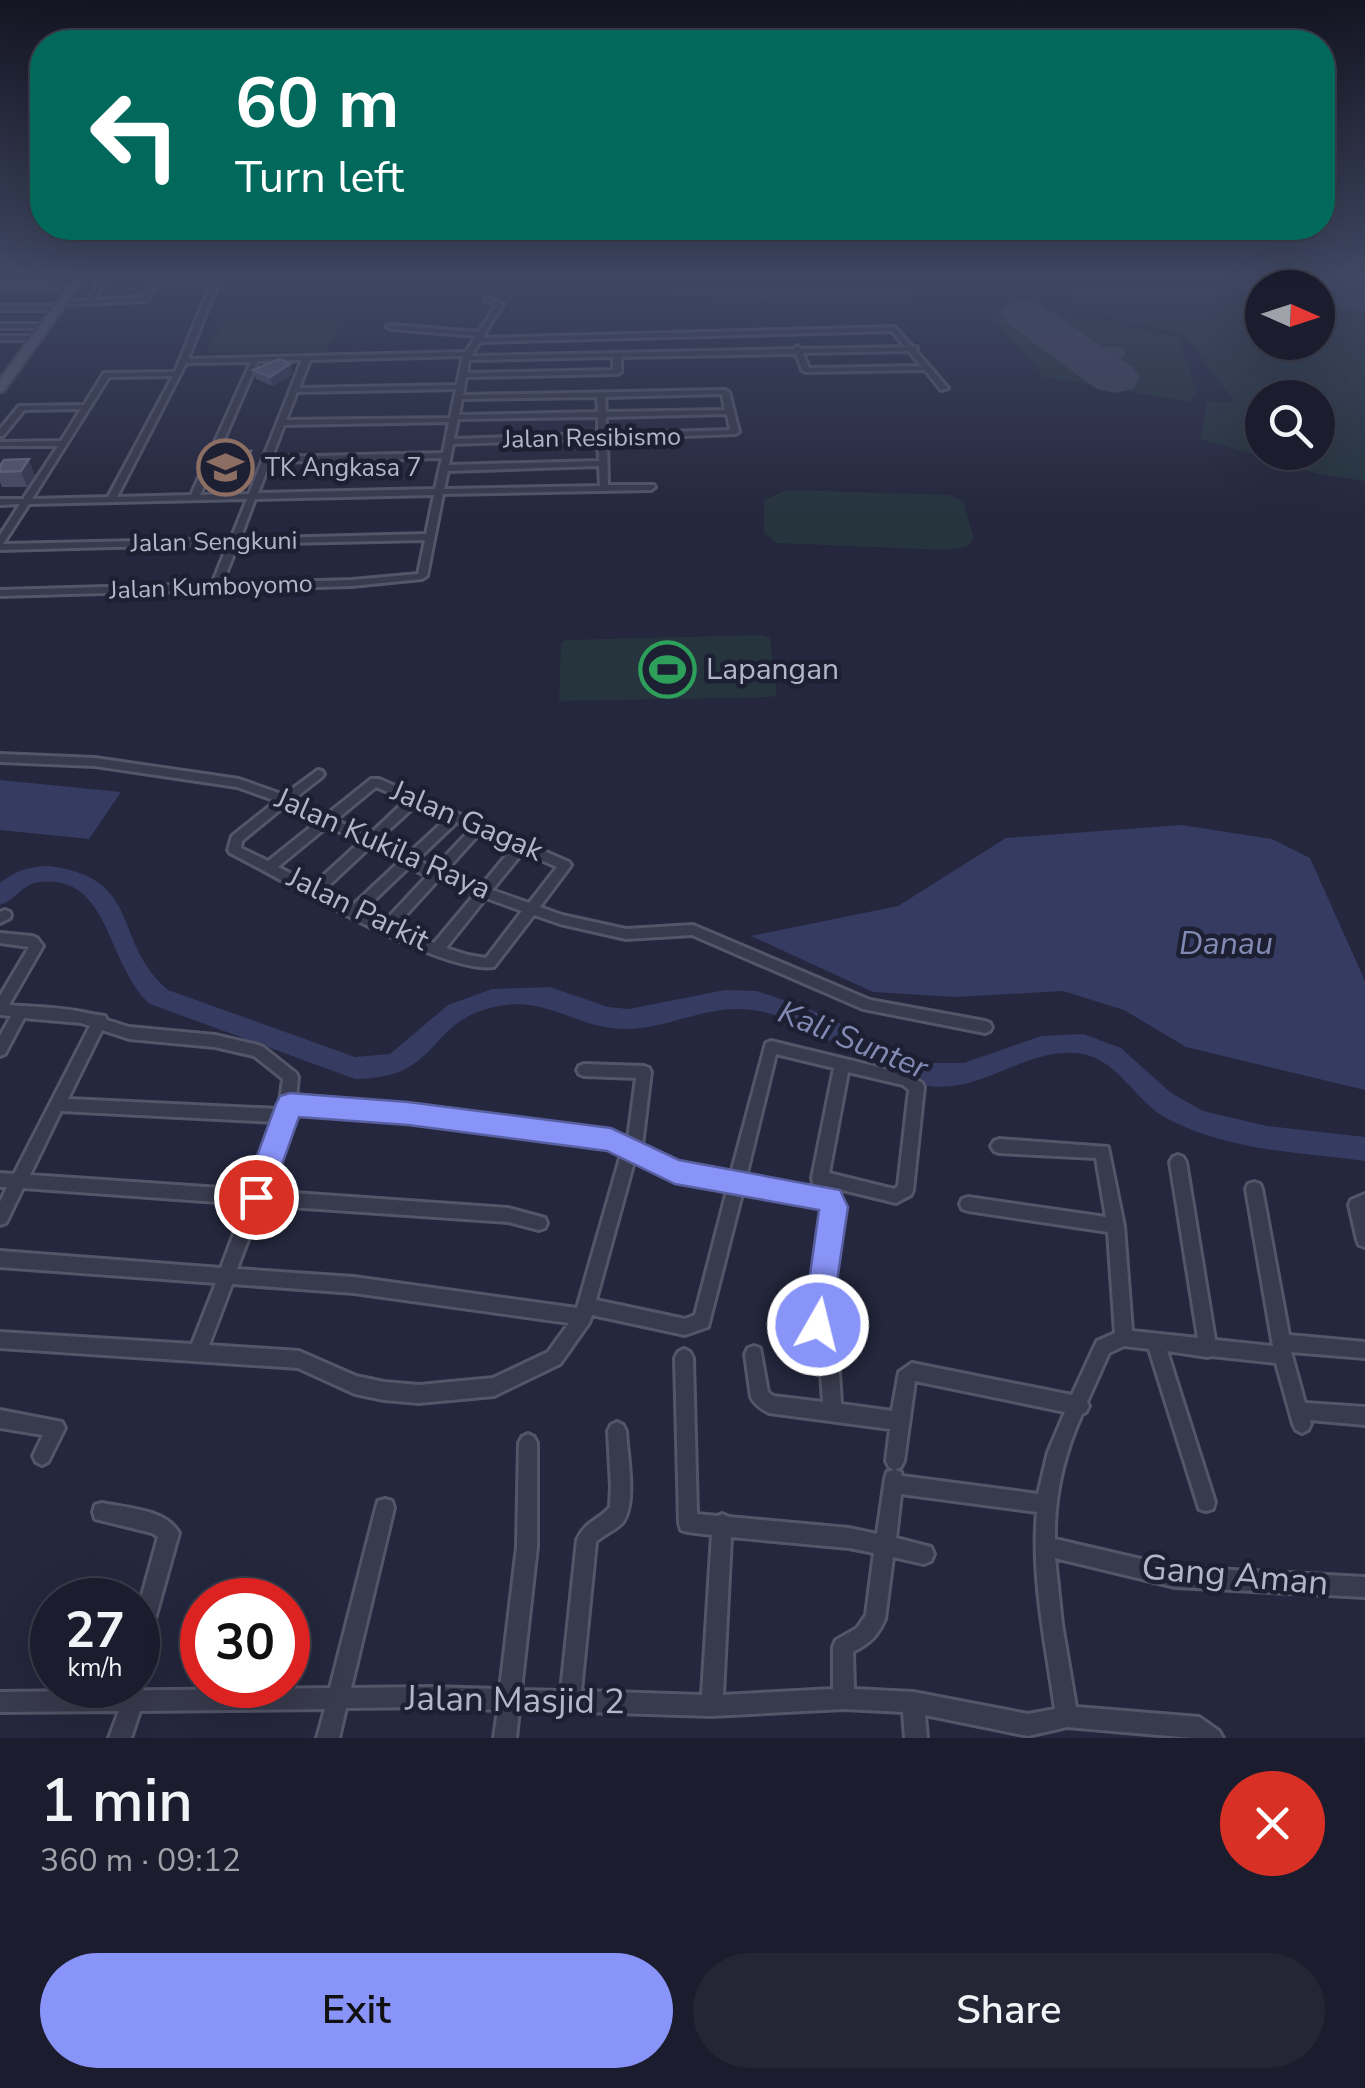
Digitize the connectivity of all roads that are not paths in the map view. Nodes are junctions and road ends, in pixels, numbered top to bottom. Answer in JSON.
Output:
{"nodes":[{"id":1,"x":24,"y":356,"type":"edge"},
{"id":2,"x":184,"y":356,"type":"edge"},
{"id":3,"x":458,"y":356,"type":"edge"},
{"id":4,"x":467,"y":356,"type":"edge"},
{"id":5,"x":617,"y":356,"type":"edge"},
{"id":6,"x":800,"y":356,"type":"edge"},
{"id":7,"x":919,"y":356,"type":"edge"},
{"id":8,"x":307,"y":358,"type":"junction"},
{"id":9,"x":255,"y":360,"type":"junction"},
{"id":10,"x":182,"y":361,"type":"junction"},
{"id":11,"x":928,"y":368,"type":"junction"},
{"id":12,"x":178,"y":374,"type":"junction"},
{"id":13,"x":462,"y":375,"type":"junction"},
{"id":14,"x":0,"y":388,"type":"edge"},
{"id":15,"x":944,"y":388,"type":"dead end"},
{"id":16,"x":294,"y":390,"type":"junction"},
{"id":17,"x":459,"y":392,"type":"junction"},
{"id":18,"x":601,"y":394,"type":"junction"},
{"id":19,"x":85,"y":407,"type":"junction"},
{"id":20,"x":730,"y":412,"type":"junction"},
{"id":21,"x":601,"y":414,"type":"junction"},
{"id":22,"x":453,"y":418,"type":"junction"},
{"id":23,"x":281,"y":423,"type":"junction"},
{"id":24,"x":0,"y":434,"type":"edge"},
{"id":25,"x":602,"y":438,"type":"junction"},
{"id":26,"x":449,"y":442,"type":"junction"},
{"id":27,"x":63,"y":443,"type":"junction"},
{"id":28,"x":0,"y":444,"type":"edge"},
{"id":29,"x":448,"y":454,"type":"junction"},
{"id":30,"x":266,"y":460,"type":"junction"},
{"id":31,"x":602,"y":463,"type":"junction"},
{"id":32,"x":447,"y":468,"type":"junction"},
{"id":33,"x":604,"y":488,"type":"junction"},
{"id":34,"x":650,"y":488,"type":"dead end"},
{"id":35,"x":438,"y":493,"type":"junction"},
{"id":36,"x":252,"y":497,"type":"junction"},
{"id":37,"x":194,"y":498,"type":"junction"},
{"id":38,"x":111,"y":500,"type":"junction"},
{"id":39,"x":0,"y":502,"type":"edge"},
{"id":40,"x":26,"y":502,"type":"junction"},
{"id":41,"x":429,"y":537,"type":"junction"},
{"id":42,"x":235,"y":542,"type":"junction"},
{"id":43,"x":0,"y":544,"type":"edge"},
{"id":44,"x":216,"y":587,"type":"junction"},
{"id":45,"x":0,"y":593,"type":"edge"},
{"id":46,"x":0,"y":758,"type":"edge"},
{"id":47,"x":318,"y":774,"type":"dead end"},
{"id":48,"x":286,"y":800,"type":"junction"},
{"id":49,"x":414,"y":800,"type":"junction"},
{"id":50,"x":454,"y":818,"type":"junction"},
{"id":51,"x":326,"y":820,"type":"junction"},
{"id":52,"x":478,"y":828,"type":"junction"},
{"id":53,"x":368,"y":841,"type":"junction"},
{"id":54,"x":522,"y":846,"type":"junction"},
{"id":55,"x":408,"y":862,"type":"junction"},
{"id":56,"x":270,"y":866,"type":"junction"},
{"id":57,"x":434,"y":874,"type":"junction"},
{"id":58,"x":317,"y":890,"type":"junction"},
{"id":59,"x":482,"y":891,"type":"junction"},
{"id":60,"x":534,"y":909,"type":"junction"},
{"id":61,"x":355,"y":910,"type":"junction"},
{"id":62,"x":386,"y":928,"type":"junction"},
{"id":63,"x":0,"y":938,"type":"edge"},
{"id":64,"x":438,"y":948,"type":"junction"},
{"id":65,"x":0,"y":1009,"type":"edge"},
{"id":66,"x":20,"y":1012,"type":"junction"},
{"id":67,"x":100,"y":1020,"type":"junction"},
{"id":68,"x":986,"y":1027,"type":"dead end"},
{"id":69,"x":0,"y":1050,"type":"edge"},
{"id":70,"x":842,"y":1066,"type":"junction"},
{"id":71,"x":584,"y":1070,"type":"dead end"},
{"id":72,"x":60,"y":1105,"type":"junction"},
{"id":73,"x":288,"y":1110,"type":"junction"},
{"id":74,"x":999,"y":1146,"type":"dead end"},
{"id":75,"x":632,"y":1149,"type":"junction"},
{"id":76,"x":1178,"y":1162,"type":"dead end"},
{"id":77,"x":20,"y":1179,"type":"junction"},
{"id":78,"x":0,"y":1180,"type":"edge"},
{"id":79,"x":738,"y":1183,"type":"junction"},
{"id":80,"x":819,"y":1186,"type":"junction"},
{"id":81,"x":1254,"y":1189,"type":"dead end"},
{"id":82,"x":256,"y":1197,"type":"junction"},
{"id":83,"x":1365,"y":1201,"type":"edge"},
{"id":84,"x":968,"y":1204,"type":"dead end"},
{"id":85,"x":0,"y":1218,"type":"edge"},
{"id":86,"x":539,"y":1222,"type":"dead end"},
{"id":87,"x":1116,"y":1226,"type":"junction"},
{"id":88,"x":1365,"y":1240,"type":"edge"},
{"id":89,"x":0,"y":1259,"type":"edge"},
{"id":90,"x":226,"y":1272,"type":"junction"},
{"id":91,"x":585,"y":1311,"type":"junction"},
{"id":92,"x":818,"y":1325,"type":"dead end"},
{"id":93,"x":1124,"y":1338,"type":"junction"},
{"id":94,"x":0,"y":1340,"type":"edge"},
{"id":95,"x":1155,"y":1342,"type":"junction"},
{"id":96,"x":1282,"y":1348,"type":"junction"},
{"id":97,"x":1208,"y":1349,"type":"junction"},
{"id":98,"x":1365,"y":1350,"type":"edge"},
{"id":99,"x":198,"y":1352,"type":"junction"},
{"id":100,"x":754,"y":1354,"type":"dead end"},
{"id":101,"x":829,"y":1356,"type":"dead end"},
{"id":102,"x":684,"y":1358,"type":"dead end"},
{"id":103,"x":1080,"y":1406,"type":"junction"},
{"id":104,"x":832,"y":1411,"type":"junction"},
{"id":105,"x":1365,"y":1416,"type":"edge"},
{"id":106,"x":0,"y":1419,"type":"edge"},
{"id":107,"x":899,"y":1421,"type":"junction"},
{"id":108,"x":617,"y":1431,"type":"dead end"},
{"id":109,"x":528,"y":1443,"type":"dead end"},
{"id":110,"x":42,"y":1456,"type":"dead end"},
{"id":111,"x":894,"y":1475,"type":"junction"},
{"id":112,"x":1206,"y":1502,"type":"dead end"},
{"id":113,"x":1046,"y":1504,"type":"junction"},
{"id":114,"x":386,"y":1508,"type":"dead end"},
{"id":115,"x":102,"y":1512,"type":"dead end"},
{"id":116,"x":722,"y":1524,"type":"junction"},
{"id":117,"x":885,"y":1546,"type":"junction"},
{"id":118,"x":1047,"y":1547,"type":"junction"},
{"id":119,"x":924,"y":1554,"type":"dead end"},
{"id":120,"x":157,"y":1578,"type":"edge"},
{"id":121,"x":1365,"y":1587,"type":"edge"},
{"id":122,"x":310,"y":1698,"type":"edge"},
{"id":123,"x":30,"y":1700,"type":"edge"},
{"id":124,"x":338,"y":1700,"type":"junction"},
{"id":125,"x":570,"y":1700,"type":"junction"},
{"id":126,"x":844,"y":1700,"type":"junction"},
{"id":127,"x":0,"y":1702,"type":"edge"},
{"id":128,"x":508,"y":1702,"type":"junction"},
{"id":129,"x":913,"y":1702,"type":"junction"},
{"id":130,"x":712,"y":1706,"type":"junction"},
{"id":131,"x":124,"y":1708,"type":"edge"},
{"id":132,"x":1067,"y":1718,"type":"junction"},
{"id":133,"x":1029,"y":1731,"type":"edge"},
{"id":134,"x":120,"y":1738,"type":"edge"},
{"id":135,"x":328,"y":1738,"type":"edge"},
{"id":136,"x":505,"y":1738,"type":"edge"},
{"id":137,"x":916,"y":1738,"type":"edge"},
{"id":138,"x":1212,"y":1738,"type":"edge"}],
"edges":[{"from":1,"to":14,"type":"main road"},
{"from":2,"to":10,"type":"street"},
{"from":3,"to":8,"type":"street"},
{"from":4,"to":13,"type":"street"},
{"from":5,"to":13,"type":"street"},
{"from":6,"to":11,"type":"street"},
{"from":7,"to":11,"type":"street"},
{"from":8,"to":9,"type":"street"},
{"from":8,"to":16,"type":"street"},
{"from":9,"to":10,"type":"street"},
{"from":9,"to":37,"type":"street"},
{"from":10,"to":12,"type":"street"},
{"from":11,"to":15,"type":"street"},
{"from":12,"to":19,"type":"street"},
{"from":12,"to":38,"type":"street"},
{"from":13,"to":17,"type":"street"},
{"from":16,"to":17,"type":"street"},
{"from":16,"to":23,"type":"street"},
{"from":17,"to":18,"type":"street"},
{"from":17,"to":22,"type":"street"},
{"from":18,"to":20,"type":"street"},
{"from":18,"to":21,"type":"street"},
{"from":19,"to":24,"type":"street"},
{"from":19,"to":27,"type":"street"},
{"from":20,"to":21,"type":"street"},
{"from":20,"to":25,"type":"street","name":"Jalan Resibismo"},
{"from":21,"to":22,"type":"street"},
{"from":21,"to":25,"type":"street"},
{"from":22,"to":23,"type":"street"},
{"from":22,"to":26,"type":"street"},
{"from":23,"to":30,"type":"street"},
{"from":25,"to":26,"type":"street","name":"Jalan Resibismo"},
{"from":25,"to":31,"type":"street"},
{"from":26,"to":29,"type":"street"},
{"from":27,"to":28,"type":"street"},
{"from":27,"to":40,"type":"street"},
{"from":29,"to":30,"type":"street"},
{"from":29,"to":32,"type":"street"},
{"from":30,"to":36,"type":"street"},
{"from":31,"to":32,"type":"street"},
{"from":31,"to":33,"type":"street"},
{"from":32,"to":35,"type":"street"},
{"from":33,"to":34,"type":"street"},
{"from":33,"to":35,"type":"street"},
{"from":35,"to":36,"type":"street"},
{"from":35,"to":41,"type":"street"},
{"from":36,"to":37,"type":"street"},
{"from":36,"to":42,"type":"street"},
{"from":37,"to":38,"type":"street"},
{"from":38,"to":40,"type":"street"},
{"from":39,"to":40,"type":"street"},
{"from":40,"to":43,"type":"street"},
{"from":41,"to":42,"type":"street","name":"Jalan Sengkuni"},
{"from":41,"to":44,"type":"street","name":"Jalan Kumboyomo"},
{"from":42,"to":43,"type":"street","name":"Jalan Sengkuni"},
{"from":42,"to":44,"type":"street"},
{"from":44,"to":45,"type":"street","name":"Jalan Kumboyomo"},
{"from":46,"to":48,"type":"street","name":"Jalan Kukila Raya"},
{"from":47,"to":48,"type":"street"},
{"from":48,"to":51,"type":"street","name":"Jalan Kukila Raya"},
{"from":48,"to":56,"type":"street","name":"Jalan Parkit"},
{"from":49,"to":50,"type":"street","name":"Jalan Gagak"},
{"from":49,"to":51,"type":"street","name":"Jalan Gagak"},
{"from":49,"to":53,"type":"street"},
{"from":50,"to":52,"type":"street","name":"Jalan Gagak"},
{"from":50,"to":55,"type":"street"},
{"from":51,"to":53,"type":"street","name":"Jalan Kukila Raya"},
{"from":51,"to":56,"type":"street"},
{"from":52,"to":54,"type":"street","name":"Jalan Gagak"},
{"from":52,"to":57,"type":"street"},
{"from":53,"to":55,"type":"street","name":"Jalan Kukila Raya"},
{"from":53,"to":58,"type":"street"},
{"from":54,"to":59,"type":"street"},
{"from":54,"to":60,"type":"street","name":"Jalan Gagak"},
{"from":55,"to":57,"type":"street","name":"Jalan Kukila Raya"},
{"from":55,"to":61,"type":"street"},
{"from":56,"to":58,"type":"street","name":"Jalan Parkit"},
{"from":57,"to":59,"type":"street","name":"Jalan Kukila Raya"},
{"from":57,"to":62,"type":"street"},
{"from":58,"to":61,"type":"street","name":"Jalan Parkit"},
{"from":59,"to":60,"type":"street","name":"Jalan Kukila Raya"},
{"from":59,"to":64,"type":"street"},
{"from":60,"to":64,"type":"street","name":"Jalan Parkit"},
{"from":60,"to":68,"type":"street","name":"Jalan Kukila Raya"},
{"from":61,"to":62,"type":"street","name":"Jalan Parkit"},
{"from":62,"to":64,"type":"street","name":"Jalan Parkit"},
{"from":63,"to":65,"type":"street"},
{"from":65,"to":66,"type":"street"},
{"from":66,"to":67,"type":"street"},
{"from":66,"to":69,"type":"street"},
{"from":67,"to":72,"type":"street"},
{"from":67,"to":73,"type":"street"},
{"from":70,"to":79,"type":"street"},
{"from":70,"to":80,"type":"street"},
{"from":70,"to":80,"type":"street"},
{"from":71,"to":75,"type":"street"},
{"from":72,"to":73,"type":"street"},
{"from":72,"to":77,"type":"street"},
{"from":73,"to":75,"type":"street"},
{"from":73,"to":82,"type":"street"},
{"from":74,"to":87,"type":"street"},
{"from":75,"to":79,"type":"street"},
{"from":75,"to":91,"type":"street"},
{"from":76,"to":97,"type":"street"},
{"from":77,"to":78,"type":"street"},
{"from":77,"to":82,"type":"street"},
{"from":77,"to":85,"type":"street"},
{"from":79,"to":80,"type":"street"},
{"from":79,"to":91,"type":"street"},
{"from":80,"to":92,"type":"street"},
{"from":81,"to":96,"type":"street"},
{"from":82,"to":86,"type":"street"},
{"from":82,"to":90,"type":"street"},
{"from":83,"to":88,"type":"street"},
{"from":84,"to":87,"type":"street"},
{"from":87,"to":93,"type":"street"},
{"from":89,"to":90,"type":"street"},
{"from":90,"to":91,"type":"street"},
{"from":90,"to":99,"type":"street"},
{"from":91,"to":99,"type":"street"},
{"from":93,"to":95,"type":"street"},
{"from":93,"to":103,"type":"street"},
{"from":94,"to":99,"type":"street"},
{"from":95,"to":97,"type":"street"},
{"from":95,"to":112,"type":"street"},
{"from":96,"to":97,"type":"street"},
{"from":96,"to":98,"type":"street"},
{"from":96,"to":105,"type":"street"},
{"from":100,"to":104,"type":"street"},
{"from":101,"to":104,"type":"street"},
{"from":102,"to":116,"type":"street"},
{"from":103,"to":107,"type":"street"},
{"from":103,"to":113,"type":"street"},
{"from":104,"to":107,"type":"street"},
{"from":106,"to":110,"type":"street"},
{"from":107,"to":111,"type":"street"},
{"from":108,"to":125,"type":"street"},
{"from":109,"to":128,"type":"street"},
{"from":111,"to":113,"type":"street"},
{"from":111,"to":117,"type":"street"},
{"from":113,"to":118,"type":"street"},
{"from":114,"to":124,"type":"street"},
{"from":115,"to":120,"type":"street"},
{"from":116,"to":117,"type":"street"},
{"from":116,"to":130,"type":"street"},
{"from":117,"to":119,"type":"street"},
{"from":117,"to":126,"type":"street"},
{"from":118,"to":121,"type":"street","name":"Gang Aman"},
{"from":118,"to":132,"type":"street"},
{"from":122,"to":124,"type":"street","name":"Jalan Masjid 2"},
{"from":123,"to":127,"type":"street","name":"Jalan Masjid 2"},
{"from":124,"to":128,"type":"street","name":"Jalan Masjid 2"},
{"from":124,"to":135,"type":"street"},
{"from":125,"to":128,"type":"street","name":"Jalan Masjid 2"},
{"from":125,"to":130,"type":"street","name":"Jalan Masjid 2"},
{"from":126,"to":129,"type":"street","name":"Jalan Masjid 2"},
{"from":126,"to":130,"type":"street","name":"Jalan Masjid 2"},
{"from":128,"to":136,"type":"street"},
{"from":129,"to":133,"type":"street","name":"Jalan Masjid 2"},
{"from":129,"to":137,"type":"street"},
{"from":131,"to":134,"type":"street"},
{"from":132,"to":133,"type":"street"},
{"from":132,"to":138,"type":"street"}]}
